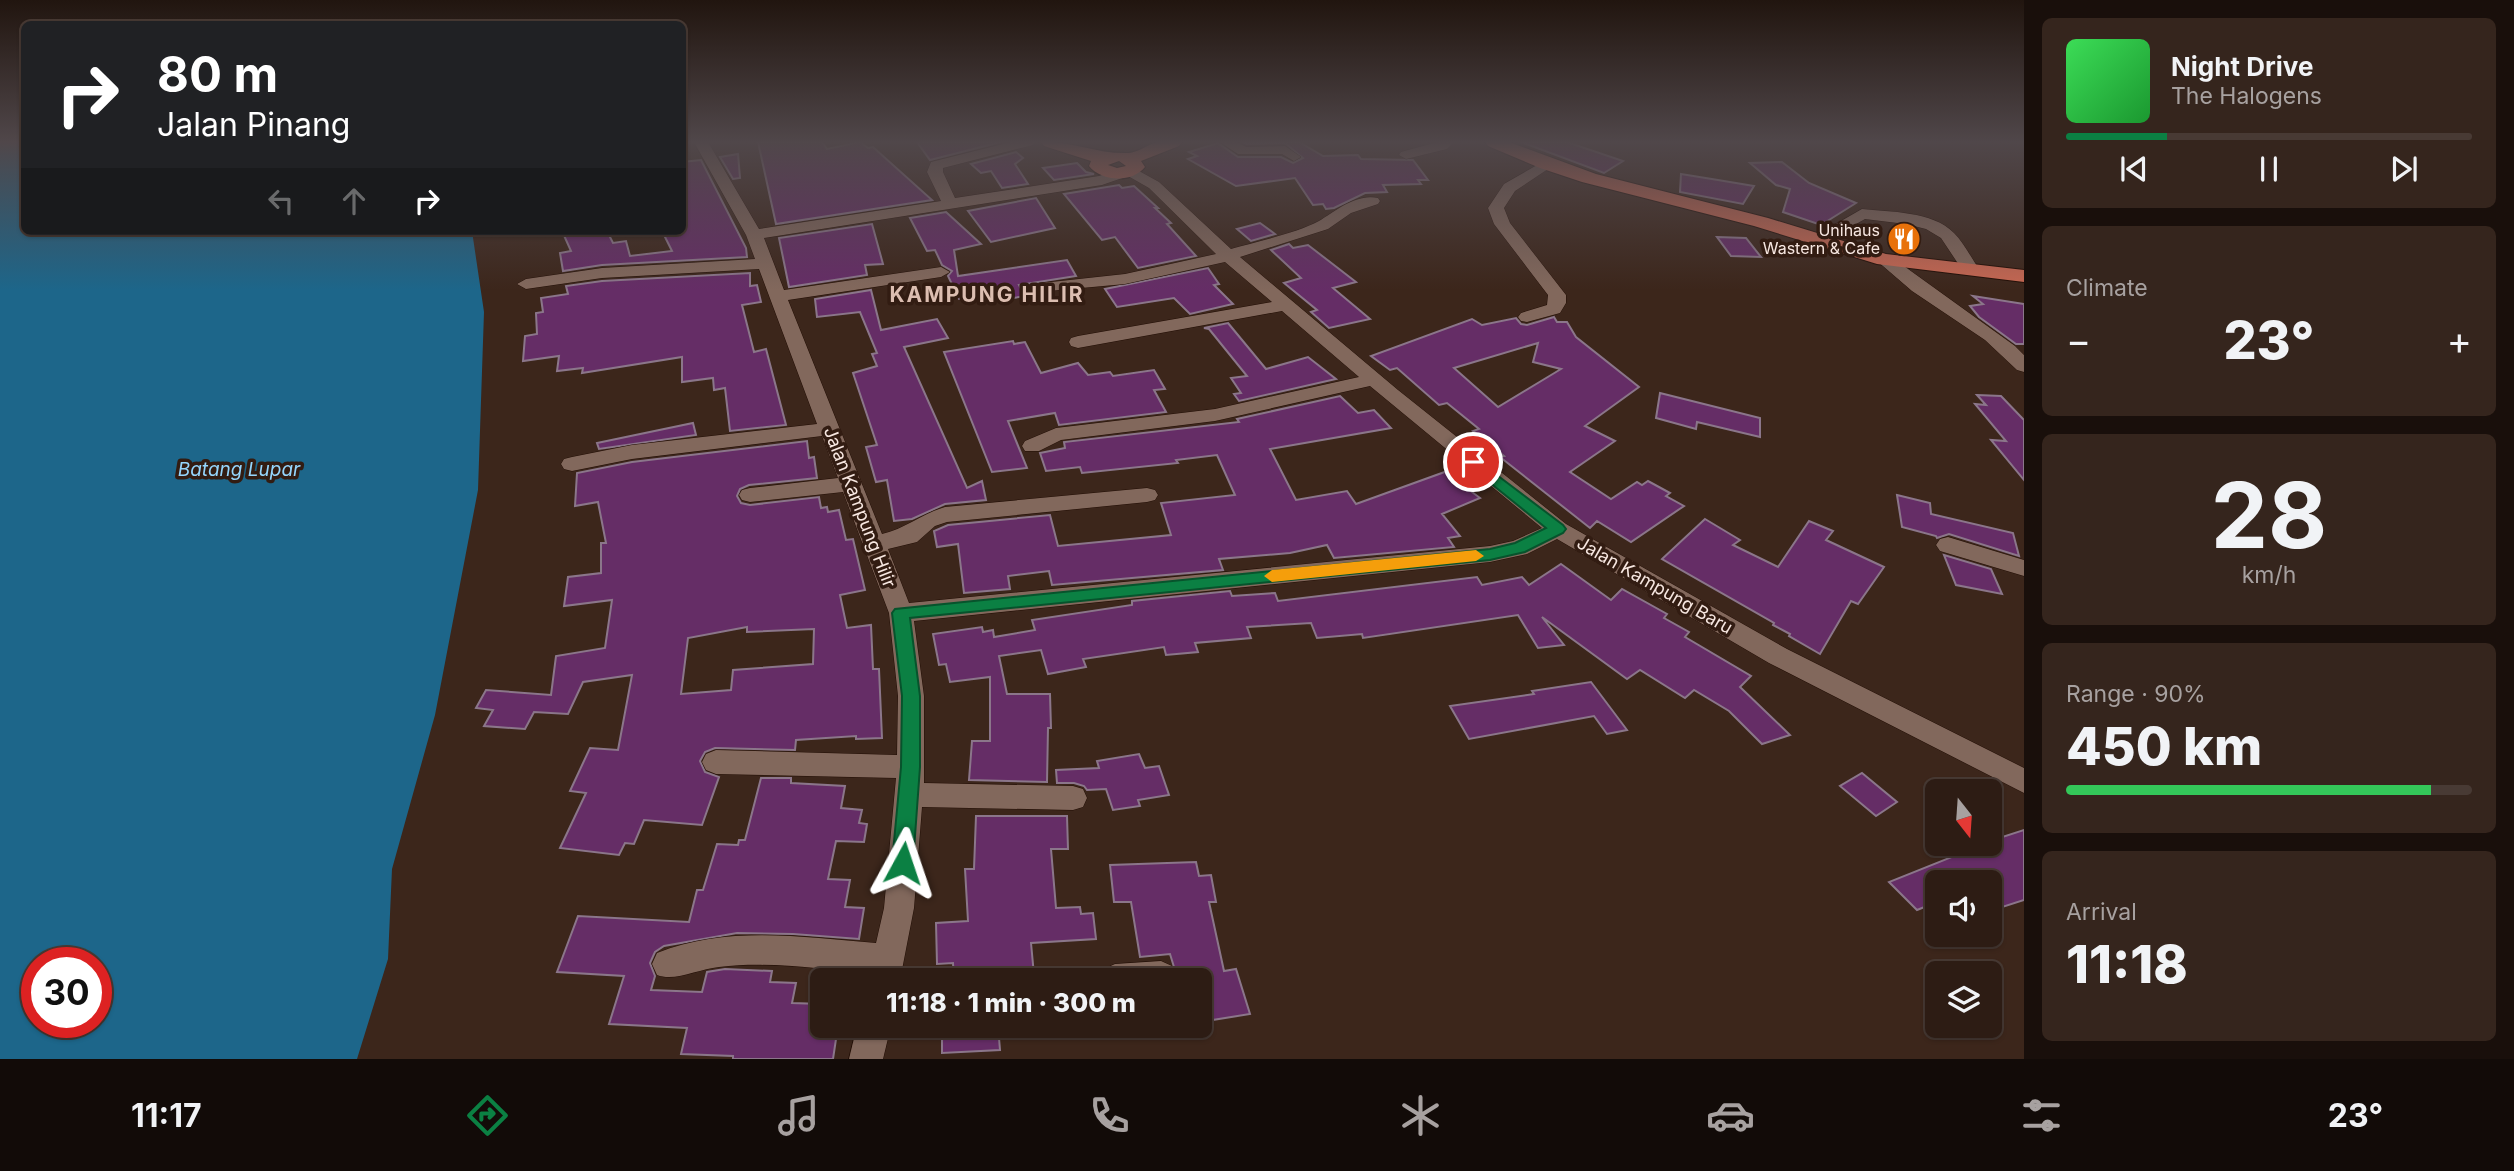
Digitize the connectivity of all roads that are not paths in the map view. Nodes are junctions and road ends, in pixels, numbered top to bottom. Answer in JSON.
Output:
{"nodes":[{"id":1,"x":730,"y":191,"type":"edge"},
{"id":2,"x":944,"y":191,"type":"edge"},
{"id":3,"x":1030,"y":191,"type":"edge"},
{"id":4,"x":1161,"y":191,"type":"edge"},
{"id":5,"x":1507,"y":191,"type":"edge"},
{"id":6,"x":1638,"y":191,"type":"edge"},
{"id":7,"x":1373,"y":201,"type":"dead end"},
{"id":8,"x":950,"y":204,"type":"junction"},
{"id":9,"x":754,"y":235,"type":"junction"},
{"id":10,"x":1818,"y":239,"type":"junction"},
{"id":11,"x":1227,"y":256,"type":"junction"},
{"id":12,"x":1884,"y":260,"type":"junction"},
{"id":13,"x":765,"y":264,"type":"junction"},
{"id":14,"x":1971,"y":270,"type":"junction"},
{"id":15,"x":941,"y":272,"type":"dead end"},
{"id":16,"x":2024,"y":276,"type":"edge"},
{"id":17,"x":526,"y":284,"type":"dead end"},
{"id":18,"x":1033,"y":289,"type":"dead end"},
{"id":19,"x":778,"y":296,"type":"junction"},
{"id":20,"x":1286,"y":305,"type":"junction"},
{"id":21,"x":1527,"y":317,"type":"dead end"},
{"id":22,"x":1077,"y":342,"type":"dead end"},
{"id":23,"x":2024,"y":366,"type":"edge"},
{"id":24,"x":1374,"y":379,"type":"junction"},
{"id":25,"x":829,"y":429,"type":"junction"},
{"id":26,"x":1032,"y":446,"type":"dead end"},
{"id":27,"x":572,"y":464,"type":"dead end"},
{"id":28,"x":850,"y":484,"type":"junction"},
{"id":29,"x":750,"y":495,"type":"dead end"},
{"id":30,"x":1147,"y":495,"type":"dead end"},
{"id":31,"x":1558,"y":529,"type":"junction"},
{"id":32,"x":874,"y":544,"type":"junction"},
{"id":33,"x":1948,"y":545,"type":"dead end"},
{"id":34,"x":2024,"y":568,"type":"edge"},
{"id":35,"x":901,"y":613,"type":"junction"},
{"id":36,"x":716,"y":762,"type":"dead end"},
{"id":37,"x":911,"y":767,"type":"junction"},
{"id":38,"x":2024,"y":781,"type":"edge"},
{"id":39,"x":908,"y":795,"type":"junction"},
{"id":40,"x":1073,"y":798,"type":"dead end"},
{"id":41,"x":668,"y":964,"type":"dead end"},
{"id":42,"x":879,"y":968,"type":"edge"},
{"id":43,"x":886,"y":968,"type":"edge"},
{"id":44,"x":871,"y":1038,"type":"edge"},
{"id":45,"x":866,"y":1059,"type":"edge"}],
"edges":[{"from":1,"to":9,"type":"street","name":"Jalan Kampung Hilir"},
{"from":2,"to":8,"type":"street"},
{"from":3,"to":8,"type":"street"},
{"from":4,"to":11,"type":"street","name":"Jalan Kampung Baru"},
{"from":5,"to":21,"type":"street"},
{"from":6,"to":10,"type":"main road"},
{"from":7,"to":11,"type":"street"},
{"from":8,"to":9,"type":"street"},
{"from":9,"to":13,"type":"street","name":"Jalan Kampung Hilir"},
{"from":10,"to":12,"type":"main road"},
{"from":10,"to":14,"type":"street"},
{"from":11,"to":18,"type":"street"},
{"from":11,"to":20,"type":"street","name":"Jalan Kampung Baru"},
{"from":12,"to":14,"type":"main road"},
{"from":12,"to":23,"type":"street"},
{"from":13,"to":17,"type":"street"},
{"from":13,"to":19,"type":"street","name":"Jalan Kampung Hilir"},
{"from":14,"to":16,"type":"main road"},
{"from":15,"to":19,"type":"street"},
{"from":19,"to":25,"type":"street","name":"Jalan Kampung Hilir"},
{"from":20,"to":22,"type":"street"},
{"from":20,"to":24,"type":"street","name":"Jalan Kampung Baru"},
{"from":24,"to":26,"type":"street"},
{"from":24,"to":31,"type":"street","name":"Jalan Kampung Baru"},
{"from":25,"to":27,"type":"street"},
{"from":25,"to":28,"type":"street","name":"Jalan Kampung Hilir"},
{"from":28,"to":29,"type":"street"},
{"from":28,"to":32,"type":"street","name":"Jalan Kampung Hilir"},
{"from":30,"to":32,"type":"street"},
{"from":31,"to":35,"type":"street"},
{"from":31,"to":38,"type":"street","name":"Jalan Kampung Baru"},
{"from":32,"to":35,"type":"street","name":"Jalan Kampung Hilir"},
{"from":33,"to":34,"type":"street"},
{"from":35,"to":37,"type":"street","name":"Jalan Kampung Hilir"},
{"from":36,"to":37,"type":"street"},
{"from":37,"to":39,"type":"street","name":"Jalan Kampung Hilir"},
{"from":39,"to":40,"type":"street"},
{"from":39,"to":43,"type":"street","name":"Jalan Kampung Hilir"},
{"from":41,"to":42,"type":"street"},
{"from":44,"to":45,"type":"street"}]}
